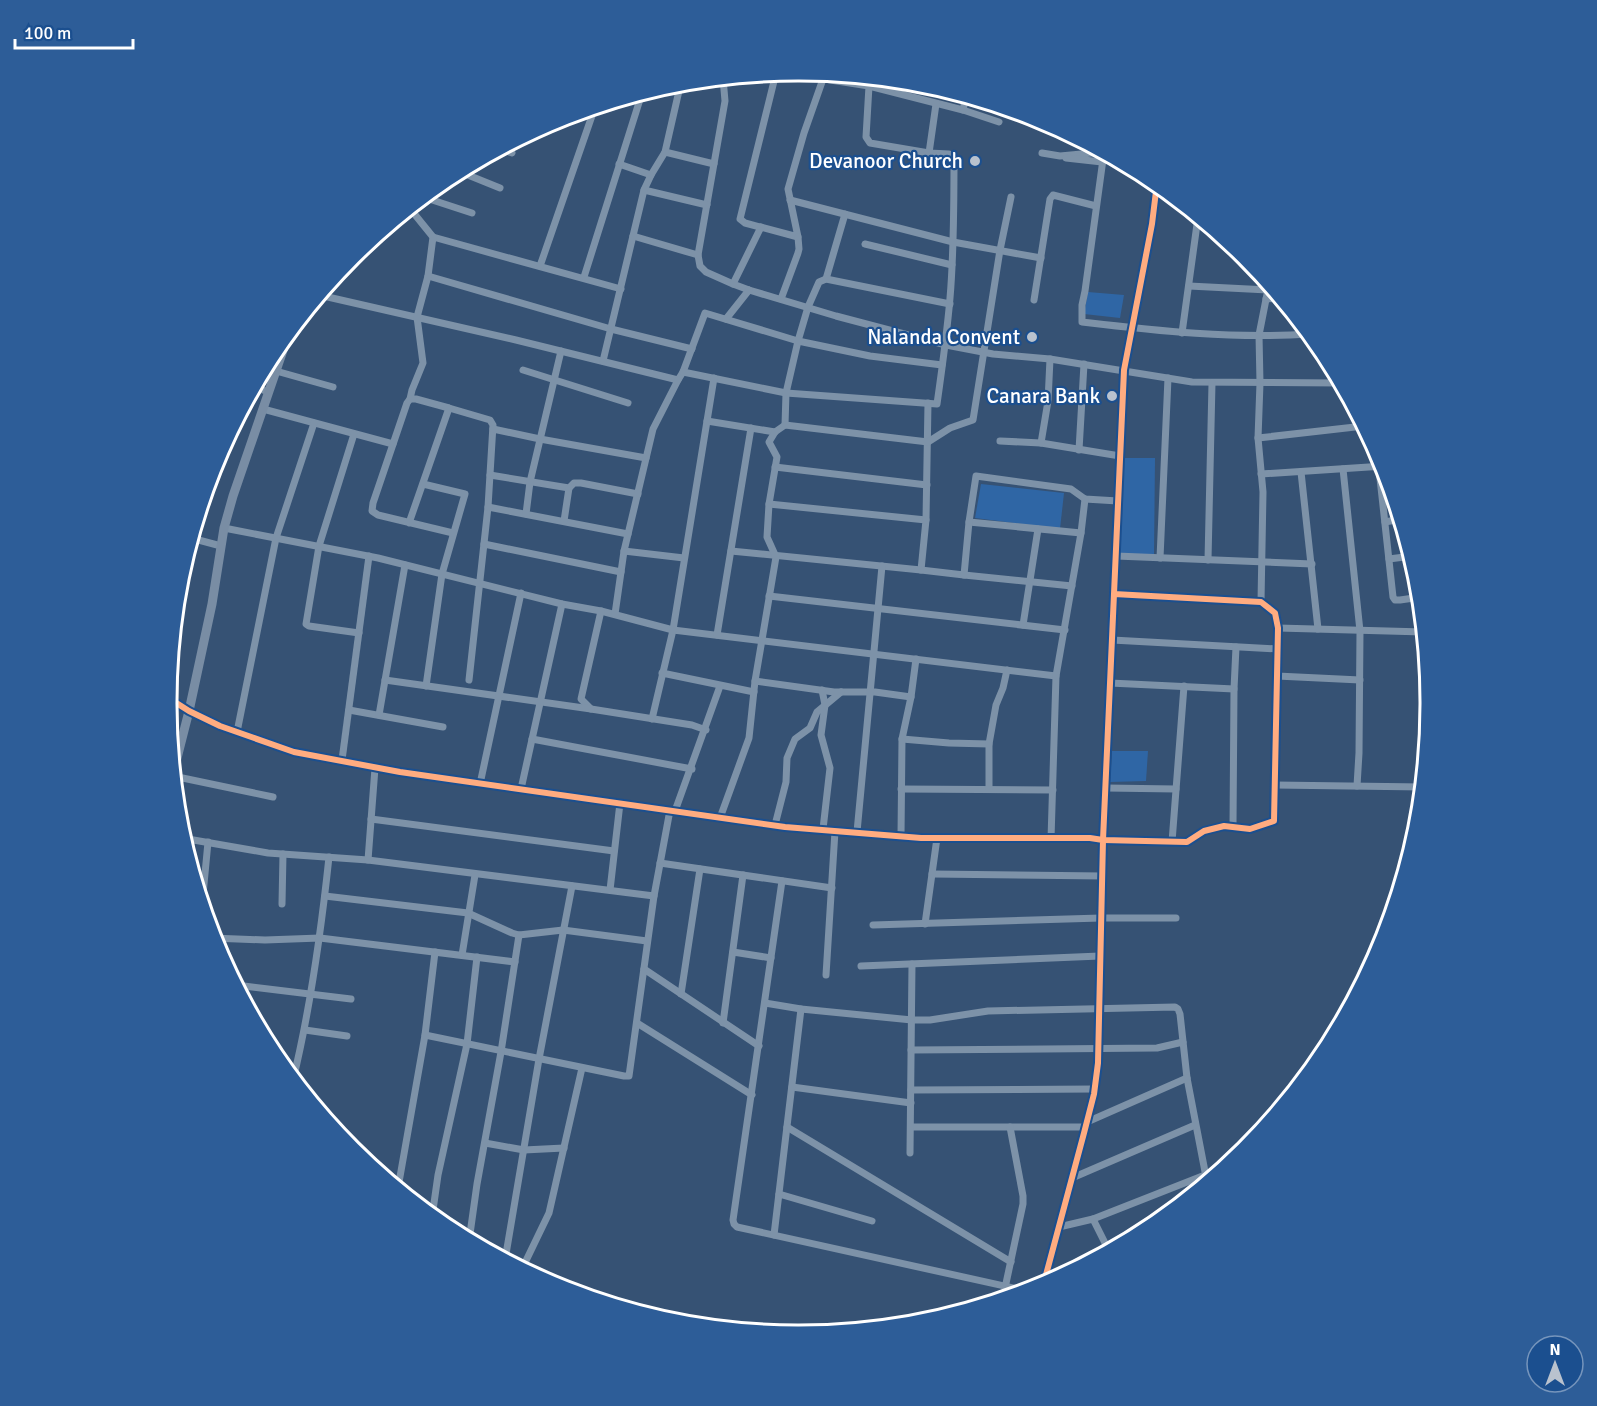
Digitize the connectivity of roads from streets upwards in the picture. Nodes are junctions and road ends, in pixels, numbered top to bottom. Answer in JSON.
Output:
{"nodes":[{"id":1,"x":776,"y":82,"type":"edge"},
{"id":2,"x":822,"y":82,"type":"edge"},
{"id":3,"x":845,"y":83,"type":"edge"},
{"id":4,"x":724,"y":85,"type":"edge"},
{"id":5,"x":860,"y":85,"type":"joint"},
{"id":6,"x":868,"y":86,"type":"junction"},
{"id":7,"x":679,"y":93,"type":"edge"},
{"id":8,"x":639,"y":102,"type":"edge"},
{"id":9,"x":936,"y":104,"type":"junction"},
{"id":10,"x":964,"y":104,"type":"edge"},
{"id":11,"x":963,"y":110,"type":"junction"},
{"id":12,"x":592,"y":117,"type":"edge"},
{"id":13,"x":999,"y":122,"type":"dead end"},
{"id":14,"x":665,"y":152,"type":"junction"},
{"id":15,"x":930,"y":153,"type":"junction"},
{"id":16,"x":1042,"y":153,"type":"dead end"},
{"id":17,"x":1090,"y":153,"type":"edge"},
{"id":18,"x":1062,"y":158,"type":"dead end"},
{"id":19,"x":1102,"y":162,"type":"joint"},
{"id":20,"x":619,"y":164,"type":"junction"},
{"id":21,"x":714,"y":164,"type":"junction"},
{"id":22,"x":651,"y":175,"type":"junction"},
{"id":23,"x":469,"y":176,"type":"edge"},
{"id":24,"x":500,"y":188,"type":"dead end"},
{"id":25,"x":644,"y":190,"type":"junction"},
{"id":26,"x":1156,"y":194,"type":"edge"},
{"id":27,"x":1011,"y":197,"type":"dead end"},
{"id":28,"x":433,"y":200,"type":"edge"},
{"id":29,"x":790,"y":200,"type":"junction"},
{"id":30,"x":707,"y":205,"type":"junction"},
{"id":31,"x":1096,"y":206,"type":"junction"},
{"id":32,"x":472,"y":213,"type":"dead end"},
{"id":33,"x":415,"y":214,"type":"edge"},
{"id":34,"x":845,"y":214,"type":"junction"},
{"id":35,"x":1197,"y":226,"type":"edge"},
{"id":36,"x":761,"y":227,"type":"junction"},
{"id":37,"x":633,"y":236,"type":"junction"},
{"id":38,"x":433,"y":237,"type":"junction"},
{"id":39,"x":798,"y":237,"type":"junction"},
{"id":40,"x":953,"y":242,"type":"junction"},
{"id":41,"x":865,"y":244,"type":"dead end"},
{"id":42,"x":1000,"y":250,"type":"junction"},
{"id":43,"x":698,"y":255,"type":"junction"},
{"id":44,"x":1041,"y":258,"type":"junction"},
{"id":45,"x":952,"y":265,"type":"junction"},
{"id":46,"x":540,"y":266,"type":"junction"},
{"id":47,"x":428,"y":276,"type":"junction"},
{"id":48,"x":584,"y":277,"type":"junction"},
{"id":49,"x":826,"y":279,"type":"junction"},
{"id":50,"x":733,"y":284,"type":"junction"},
{"id":51,"x":1189,"y":286,"type":"junction"},
{"id":52,"x":1260,"y":287,"type":"edge"},
{"id":53,"x":621,"y":289,"type":"junction"},
{"id":54,"x":748,"y":290,"type":"junction"},
{"id":55,"x":1267,"y":294,"type":"edge"},
{"id":56,"x":328,"y":297,"type":"edge"},
{"id":57,"x":781,"y":299,"type":"junction"},
{"id":58,"x":1266,"y":299,"type":"junction"},
{"id":59,"x":1271,"y":299,"type":"edge"},
{"id":60,"x":1034,"y":300,"type":"dead end"},
{"id":61,"x":950,"y":304,"type":"junction"},
{"id":62,"x":808,"y":307,"type":"junction"},
{"id":63,"x":417,"y":317,"type":"junction"},
{"id":64,"x":726,"y":320,"type":"junction"},
{"id":65,"x":1133,"y":328,"type":"junction"},
{"id":66,"x":611,"y":329,"type":"junction"},
{"id":67,"x":1182,"y":333,"type":"junction"},
{"id":68,"x":1299,"y":334,"type":"edge"},
{"id":69,"x":1259,"y":335,"type":"junction"},
{"id":70,"x":798,"y":341,"type":"junction"},
{"id":71,"x":945,"y":345,"type":"junction"},
{"id":72,"x":692,"y":349,"type":"junction"},
{"id":73,"x":561,"y":351,"type":"junction"},
{"id":74,"x":982,"y":352,"type":"junction"},
{"id":75,"x":280,"y":358,"type":"edge"},
{"id":76,"x":1050,"y":359,"type":"junction"},
{"id":77,"x":603,"y":361,"type":"junction"},
{"id":78,"x":1084,"y":364,"type":"junction"},
{"id":79,"x":942,"y":365,"type":"junction"},
{"id":80,"x":523,"y":370,"type":"dead end"},
{"id":81,"x":1124,"y":370,"type":"junction"},
{"id":82,"x":276,"y":371,"type":"junction"},
{"id":83,"x":683,"y":372,"type":"junction"},
{"id":84,"x":714,"y":378,"type":"junction"},
{"id":85,"x":1168,"y":378,"type":"junction"},
{"id":86,"x":554,"y":380,"type":"junction"},
{"id":87,"x":678,"y":380,"type":"junction"},
{"id":88,"x":1212,"y":383,"type":"junction"},
{"id":89,"x":1260,"y":383,"type":"junction"},
{"id":90,"x":1332,"y":383,"type":"edge"},
{"id":91,"x":333,"y":387,"type":"dead end"},
{"id":92,"x":262,"y":390,"type":"edge"},
{"id":93,"x":269,"y":392,"type":"junction"},
{"id":94,"x":786,"y":393,"type":"junction"},
{"id":95,"x":410,"y":399,"type":"junction"},
{"id":96,"x":628,"y":403,"type":"dead end"},
{"id":97,"x":928,"y":403,"type":"junction"},
{"id":98,"x":449,"y":408,"type":"junction"},
{"id":99,"x":263,"y":409,"type":"junction"},
{"id":100,"x":707,"y":421,"type":"junction"},
{"id":101,"x":314,"y":423,"type":"junction"},
{"id":102,"x":785,"y":425,"type":"junction"},
{"id":103,"x":1355,"y":427,"type":"edge"},
{"id":104,"x":751,"y":428,"type":"junction"},
{"id":105,"x":493,"y":429,"type":"junction"},
{"id":106,"x":776,"y":432,"type":"junction"},
{"id":107,"x":354,"y":434,"type":"junction"},
{"id":108,"x":1258,"y":438,"type":"junction"},
{"id":109,"x":540,"y":439,"type":"junction"},
{"id":110,"x":1000,"y":441,"type":"dead end"},
{"id":111,"x":928,"y":442,"type":"junction"},
{"id":112,"x":393,"y":444,"type":"junction"},
{"id":113,"x":1041,"y":444,"type":"junction"},
{"id":114,"x":1079,"y":450,"type":"junction"},
{"id":115,"x":1120,"y":456,"type":"junction"},
{"id":116,"x":646,"y":458,"type":"junction"},
{"id":117,"x":775,"y":466,"type":"junction"},
{"id":118,"x":1374,"y":467,"type":"edge"},
{"id":119,"x":1343,"y":469,"type":"junction"},
{"id":120,"x":1301,"y":472,"type":"junction"},
{"id":121,"x":1262,"y":474,"type":"junction"},
{"id":122,"x":490,"y":475,"type":"junction"},
{"id":123,"x":530,"y":482,"type":"junction"},
{"id":124,"x":423,"y":484,"type":"junction"},
{"id":125,"x":927,"y":485,"type":"junction"},
{"id":126,"x":569,"y":488,"type":"junction"},
{"id":127,"x":1383,"y":492,"type":"edge"},
{"id":128,"x":638,"y":494,"type":"junction"},
{"id":129,"x":1085,"y":499,"type":"junction"},
{"id":130,"x":1118,"y":501,"type":"junction"},
{"id":131,"x":769,"y":504,"type":"junction"},
{"id":132,"x":488,"y":507,"type":"junction"},
{"id":133,"x":526,"y":514,"type":"junction"},
{"id":134,"x":926,"y":520,"type":"junction"},
{"id":135,"x":564,"y":521,"type":"junction"},
{"id":136,"x":1392,"y":521,"type":"edge"},
{"id":137,"x":969,"y":522,"type":"junction"},
{"id":138,"x":1385,"y":522,"type":"junction"},
{"id":139,"x":410,"y":523,"type":"junction"},
{"id":140,"x":224,"y":528,"type":"junction"},
{"id":141,"x":1038,"y":529,"type":"junction"},
{"id":142,"x":453,"y":533,"type":"junction"},
{"id":143,"x":1081,"y":533,"type":"junction"},
{"id":144,"x":628,"y":534,"type":"junction"},
{"id":145,"x":276,"y":538,"type":"junction"},
{"id":146,"x":199,"y":540,"type":"edge"},
{"id":147,"x":484,"y":544,"type":"junction"},
{"id":148,"x":221,"y":546,"type":"junction"},
{"id":149,"x":319,"y":546,"type":"junction"},
{"id":150,"x":624,"y":551,"type":"junction"},
{"id":151,"x":731,"y":551,"type":"junction"},
{"id":152,"x":369,"y":556,"type":"junction"},
{"id":153,"x":1116,"y":556,"type":"junction"},
{"id":154,"x":776,"y":557,"type":"junction"},
{"id":155,"x":1403,"y":557,"type":"edge"},
{"id":156,"x":684,"y":558,"type":"junction"},
{"id":157,"x":1160,"y":558,"type":"junction"},
{"id":158,"x":1389,"y":559,"type":"junction"},
{"id":159,"x":1208,"y":560,"type":"junction"},
{"id":160,"x":1261,"y":563,"type":"junction"},
{"id":161,"x":1312,"y":564,"type":"junction"},
{"id":162,"x":405,"y":565,"type":"junction"},
{"id":163,"x":882,"y":566,"type":"junction"},
{"id":164,"x":921,"y":570,"type":"junction"},
{"id":165,"x":621,"y":572,"type":"junction"},
{"id":166,"x":442,"y":574,"type":"junction"},
{"id":167,"x":964,"y":575,"type":"junction"},
{"id":168,"x":1030,"y":582,"type":"junction"},
{"id":169,"x":480,"y":583,"type":"junction"},
{"id":170,"x":1072,"y":586,"type":"junction"},
{"id":171,"x":521,"y":592,"type":"junction"},
{"id":172,"x":1114,"y":594,"type":"junction"},
{"id":173,"x":769,"y":596,"type":"junction"},
{"id":174,"x":1411,"y":598,"type":"edge"},
{"id":175,"x":1261,"y":602,"type":"junction"},
{"id":176,"x":562,"y":604,"type":"junction"},
{"id":177,"x":879,"y":608,"type":"junction"},
{"id":178,"x":601,"y":611,"type":"junction"},
{"id":179,"x":615,"y":615,"type":"junction"},
{"id":180,"x":1023,"y":625,"type":"junction"},
{"id":181,"x":1278,"y":628,"type":"junction"},
{"id":182,"x":1318,"y":629,"type":"junction"},
{"id":183,"x":673,"y":630,"type":"junction"},
{"id":184,"x":1065,"y":630,"type":"junction"},
{"id":185,"x":1360,"y":631,"type":"junction"},
{"id":186,"x":1416,"y":632,"type":"edge"},
{"id":187,"x":359,"y":633,"type":"junction"},
{"id":188,"x":717,"y":635,"type":"junction"},
{"id":189,"x":762,"y":640,"type":"junction"},
{"id":190,"x":1112,"y":640,"type":"junction"},
{"id":191,"x":1236,"y":647,"type":"junction"},
{"id":192,"x":1278,"y":650,"type":"junction"},
{"id":193,"x":874,"y":654,"type":"junction"},
{"id":194,"x":916,"y":659,"type":"junction"},
{"id":195,"x":1006,"y":670,"type":"junction"},
{"id":196,"x":663,"y":674,"type":"junction"},
{"id":197,"x":1056,"y":675,"type":"junction"},
{"id":198,"x":1277,"y":676,"type":"junction"},
{"id":199,"x":385,"y":680,"type":"junction"},
{"id":200,"x":469,"y":680,"type":"dead end"},
{"id":201,"x":1360,"y":680,"type":"junction"},
{"id":202,"x":755,"y":681,"type":"junction"},
{"id":203,"x":1110,"y":683,"type":"junction"},
{"id":204,"x":426,"y":686,"type":"junction"},
{"id":205,"x":720,"y":686,"type":"junction"},
{"id":206,"x":1184,"y":686,"type":"junction"},
{"id":207,"x":1234,"y":689,"type":"junction"},
{"id":208,"x":822,"y":690,"type":"junction"},
{"id":209,"x":754,"y":692,"type":"junction"},
{"id":210,"x":841,"y":692,"type":"junction"},
{"id":211,"x":871,"y":692,"type":"junction"},
{"id":212,"x":499,"y":696,"type":"junction"},
{"id":213,"x":911,"y":697,"type":"junction"},
{"id":214,"x":540,"y":702,"type":"junction"},
{"id":215,"x":176,"y":703,"type":"edge"},
{"id":216,"x":825,"y":705,"type":"junction"},
{"id":217,"x":591,"y":709,"type":"junction"},
{"id":218,"x":349,"y":710,"type":"junction"},
{"id":219,"x":189,"y":711,"type":"junction"},
{"id":220,"x":379,"y":715,"type":"junction"},
{"id":221,"x":652,"y":719,"type":"junction"},
{"id":222,"x":442,"y":727,"type":"dead end"},
{"id":223,"x":810,"y":728,"type":"junction"},
{"id":224,"x":706,"y":730,"type":"junction"},
{"id":225,"x":237,"y":732,"type":"junction"},
{"id":226,"x":821,"y":735,"type":"junction"},
{"id":227,"x":532,"y":739,"type":"junction"},
{"id":228,"x":902,"y":739,"type":"junction"},
{"id":229,"x":990,"y":744,"type":"junction"},
{"id":230,"x":179,"y":752,"type":"edge"},
{"id":231,"x":342,"y":760,"type":"junction"},
{"id":232,"x":375,"y":768,"type":"junction"},
{"id":233,"x":692,"y":769,"type":"junction"},
{"id":234,"x":181,"y":777,"type":"edge"},
{"id":235,"x":480,"y":784,"type":"junction"},
{"id":236,"x":1275,"y":785,"type":"junction"},
{"id":237,"x":1357,"y":786,"type":"junction"},
{"id":238,"x":1415,"y":787,"type":"edge"},
{"id":239,"x":1106,"y":788,"type":"junction"},
{"id":240,"x":520,"y":789,"type":"junction"},
{"id":241,"x":901,"y":789,"type":"junction"},
{"id":242,"x":990,"y":789,"type":"junction"},
{"id":243,"x":1176,"y":789,"type":"junction"},
{"id":244,"x":1053,"y":790,"type":"junction"},
{"id":245,"x":273,"y":797,"type":"dead end"},
{"id":246,"x":620,"y":803,"type":"junction"},
{"id":247,"x":673,"y":811,"type":"junction"},
{"id":248,"x":720,"y":818,"type":"junction"},
{"id":249,"x":371,"y":819,"type":"junction"},
{"id":250,"x":775,"y":825,"type":"junction"},
{"id":251,"x":1233,"y":827,"type":"junction"},
{"id":252,"x":823,"y":829,"type":"junction"},
{"id":253,"x":835,"y":831,"type":"junction"},
{"id":254,"x":857,"y":832,"type":"junction"},
{"id":255,"x":901,"y":836,"type":"junction"},
{"id":256,"x":937,"y":838,"type":"junction"},
{"id":257,"x":1051,"y":839,"type":"junction"},
{"id":258,"x":192,"y":840,"type":"edge"},
{"id":259,"x":1103,"y":840,"type":"junction"},
{"id":260,"x":208,"y":842,"type":"junction"},
{"id":261,"x":1172,"y":842,"type":"junction"},
{"id":262,"x":614,"y":851,"type":"junction"},
{"id":263,"x":283,"y":854,"type":"junction"},
{"id":264,"x":328,"y":857,"type":"junction"},
{"id":265,"x":368,"y":860,"type":"junction"},
{"id":266,"x":660,"y":863,"type":"junction"},
{"id":267,"x":700,"y":868,"type":"junction"},
{"id":268,"x":932,"y":874,"type":"junction"},
{"id":269,"x":475,"y":875,"type":"junction"},
{"id":270,"x":743,"y":875,"type":"junction"},
{"id":271,"x":1103,"y":876,"type":"junction"},
{"id":272,"x":782,"y":881,"type":"junction"},
{"id":273,"x":204,"y":884,"type":"edge"},
{"id":274,"x":572,"y":886,"type":"junction"},
{"id":275,"x":831,"y":888,"type":"junction"},
{"id":276,"x":610,"y":890,"type":"junction"},
{"id":277,"x":325,"y":896,"type":"junction"},
{"id":278,"x":654,"y":896,"type":"junction"},
{"id":279,"x":282,"y":904,"type":"dead end"},
{"id":280,"x":468,"y":913,"type":"junction"},
{"id":281,"x":1101,"y":918,"type":"junction"},
{"id":282,"x":1176,"y":918,"type":"dead end"},
{"id":283,"x":925,"y":924,"type":"junction"},
{"id":284,"x":873,"y":925,"type":"dead end"},
{"id":285,"x":563,"y":930,"type":"junction"},
{"id":286,"x":519,"y":934,"type":"junction"},
{"id":287,"x":223,"y":938,"type":"edge"},
{"id":288,"x":320,"y":938,"type":"junction"},
{"id":289,"x":647,"y":941,"type":"junction"},
{"id":290,"x":435,"y":952,"type":"junction"},
{"id":291,"x":733,"y":952,"type":"junction"},
{"id":292,"x":462,"y":955,"type":"junction"},
{"id":293,"x":1100,"y":956,"type":"junction"},
{"id":294,"x":477,"y":957,"type":"junction"},
{"id":295,"x":771,"y":958,"type":"junction"},
{"id":296,"x":515,"y":962,"type":"junction"},
{"id":297,"x":912,"y":964,"type":"junction"},
{"id":298,"x":861,"y":966,"type":"dead end"},
{"id":299,"x":644,"y":969,"type":"junction"},
{"id":300,"x":826,"y":975,"type":"dead end"},
{"id":301,"x":245,"y":986,"type":"edge"},
{"id":302,"x":310,"y":994,"type":"junction"},
{"id":303,"x":681,"y":994,"type":"junction"},
{"id":304,"x":351,"y":999,"type":"dead end"},
{"id":305,"x":765,"y":1003,"type":"junction"},
{"id":306,"x":1099,"y":1008,"type":"junction"},
{"id":307,"x":801,"y":1009,"type":"junction"},
{"id":308,"x":912,"y":1020,"type":"junction"},
{"id":309,"x":637,"y":1023,"type":"junction"},
{"id":310,"x":723,"y":1023,"type":"junction"},
{"id":311,"x":305,"y":1030,"type":"junction"},
{"id":312,"x":425,"y":1035,"type":"junction"},
{"id":313,"x":347,"y":1036,"type":"dead end"},
{"id":314,"x":1183,"y":1042,"type":"junction"},
{"id":315,"x":467,"y":1044,"type":"junction"},
{"id":316,"x":759,"y":1046,"type":"junction"},
{"id":317,"x":1099,"y":1048,"type":"junction"},
{"id":318,"x":911,"y":1050,"type":"junction"},
{"id":319,"x":501,"y":1052,"type":"junction"},
{"id":320,"x":539,"y":1059,"type":"junction"},
{"id":321,"x":582,"y":1068,"type":"junction"},
{"id":322,"x":296,"y":1069,"type":"edge"},
{"id":323,"x":1187,"y":1078,"type":"junction"},
{"id":324,"x":792,"y":1087,"type":"junction"},
{"id":325,"x":1095,"y":1089,"type":"junction"},
{"id":326,"x":911,"y":1090,"type":"junction"},
{"id":327,"x":752,"y":1095,"type":"junction"},
{"id":328,"x":911,"y":1102,"type":"junction"},
{"id":329,"x":1086,"y":1124,"type":"junction"},
{"id":330,"x":1195,"y":1125,"type":"junction"},
{"id":331,"x":787,"y":1127,"type":"junction"},
{"id":332,"x":911,"y":1127,"type":"junction"},
{"id":333,"x":1010,"y":1127,"type":"junction"},
{"id":334,"x":485,"y":1143,"type":"junction"},
{"id":335,"x":564,"y":1148,"type":"junction"},
{"id":336,"x":524,"y":1150,"type":"junction"},
{"id":337,"x":910,"y":1154,"type":"dead end"},
{"id":338,"x":1205,"y":1174,"type":"edge"},
{"id":339,"x":1072,"y":1178,"type":"junction"},
{"id":340,"x":399,"y":1180,"type":"edge"},
{"id":341,"x":1193,"y":1184,"type":"edge"},
{"id":342,"x":779,"y":1194,"type":"junction"},
{"id":343,"x":433,"y":1206,"type":"edge"},
{"id":344,"x":1093,"y":1219,"type":"junction"},
{"id":345,"x":872,"y":1221,"type":"dead end"},
{"id":346,"x":1059,"y":1227,"type":"junction"},
{"id":347,"x":471,"y":1231,"type":"edge"},
{"id":348,"x":774,"y":1235,"type":"junction"},
{"id":349,"x":1105,"y":1245,"type":"edge"},
{"id":350,"x":506,"y":1252,"type":"edge"},
{"id":351,"x":525,"y":1262,"type":"edge"},
{"id":352,"x":1011,"y":1262,"type":"junction"},
{"id":353,"x":1046,"y":1274,"type":"edge"},
{"id":354,"x":1005,"y":1288,"type":"joint"}],
"edges":[{"from":1,"to":36,"type":"street"},
{"from":2,"to":29,"type":"street"},
{"from":3,"to":5,"type":"street"},
{"from":4,"to":21,"type":"street"},
{"from":5,"to":6,"type":"street"},
{"from":6,"to":9,"type":"street"},
{"from":6,"to":15,"type":"street"},
{"from":7,"to":14,"type":"street"},
{"from":8,"to":20,"type":"street"},
{"from":9,"to":11,"type":"street"},
{"from":9,"to":15,"type":"street"},
{"from":10,"to":11,"type":"street"},
{"from":11,"to":13,"type":"street"},
{"from":12,"to":46,"type":"street"},
{"from":14,"to":21,"type":"street"},
{"from":14,"to":22,"type":"street"},
{"from":15,"to":40,"type":"street"},
{"from":16,"to":17,"type":"street"},
{"from":18,"to":19,"type":"street"},
{"from":19,"to":31,"type":"street"},
{"from":20,"to":22,"type":"street"},
{"from":20,"to":48,"type":"street"},
{"from":21,"to":30,"type":"street"},
{"from":22,"to":25,"type":"street"},
{"from":23,"to":24,"type":"street"},
{"from":25,"to":30,"type":"street"},
{"from":25,"to":37,"type":"street"},
{"from":26,"to":65,"type":"street"},
{"from":27,"to":42,"type":"street"},
{"from":28,"to":32,"type":"street"},
{"from":29,"to":34,"type":"street"},
{"from":29,"to":39,"type":"street"},
{"from":30,"to":43,"type":"street"},
{"from":31,"to":44,"type":"street"},
{"from":31,"to":65,"type":"street"},
{"from":33,"to":38,"type":"street"},
{"from":34,"to":40,"type":"street"},
{"from":34,"to":49,"type":"street"},
{"from":35,"to":51,"type":"street"},
{"from":36,"to":39,"type":"street"},
{"from":36,"to":50,"type":"street"},
{"from":37,"to":43,"type":"street"},
{"from":37,"to":53,"type":"street"},
{"from":38,"to":46,"type":"street"},
{"from":38,"to":47,"type":"street"},
{"from":39,"to":57,"type":"street"},
{"from":40,"to":42,"type":"street"},
{"from":40,"to":45,"type":"street"},
{"from":41,"to":45,"type":"street"},
{"from":42,"to":44,"type":"street"},
{"from":42,"to":74,"type":"street"},
{"from":43,"to":50,"type":"street"},
{"from":44,"to":60,"type":"street"},
{"from":45,"to":61,"type":"street"},
{"from":46,"to":48,"type":"street"},
{"from":47,"to":63,"type":"street"},
{"from":47,"to":66,"type":"street"},
{"from":48,"to":53,"type":"street"},
{"from":49,"to":61,"type":"street"},
{"from":49,"to":62,"type":"street"},
{"from":50,"to":54,"type":"street"},
{"from":51,"to":52,"type":"street"},
{"from":51,"to":67,"type":"street"},
{"from":53,"to":66,"type":"street"},
{"from":54,"to":57,"type":"street"},
{"from":54,"to":64,"type":"street"},
{"from":55,"to":58,"type":"street"},
{"from":56,"to":63,"type":"street"},
{"from":57,"to":62,"type":"street"},
{"from":58,"to":59,"type":"street"},
{"from":58,"to":69,"type":"street"},
{"from":61,"to":71,"type":"street"},
{"from":62,"to":70,"type":"street"},
{"from":62,"to":71,"type":"street"},
{"from":63,"to":73,"type":"street"},
{"from":63,"to":95,"type":"street"},
{"from":64,"to":70,"type":"street"},
{"from":64,"to":72,"type":"street"},
{"from":65,"to":67,"type":"street"},
{"from":65,"to":81,"type":"street"},
{"from":66,"to":72,"type":"street"},
{"from":66,"to":77,"type":"street"},
{"from":67,"to":69,"type":"street"},
{"from":68,"to":69,"type":"street"},
{"from":69,"to":89,"type":"street"},
{"from":70,"to":79,"type":"street"},
{"from":70,"to":94,"type":"street"},
{"from":71,"to":74,"type":"street"},
{"from":71,"to":79,"type":"street"},
{"from":72,"to":83,"type":"street"},
{"from":73,"to":77,"type":"street"},
{"from":73,"to":86,"type":"street"},
{"from":74,"to":76,"type":"street"},
{"from":74,"to":111,"type":"street"},
{"from":75,"to":82,"type":"street"},
{"from":76,"to":78,"type":"street"},
{"from":76,"to":113,"type":"street"},
{"from":77,"to":87,"type":"street"},
{"from":78,"to":81,"type":"street"},
{"from":78,"to":114,"type":"street"},
{"from":79,"to":97,"type":"street"},
{"from":80,"to":86,"type":"street"},
{"from":81,"to":85,"type":"street"},
{"from":81,"to":115,"type":"street"},
{"from":82,"to":91,"type":"street"},
{"from":82,"to":93,"type":"street"},
{"from":83,"to":84,"type":"street"},
{"from":83,"to":87,"type":"street"},
{"from":84,"to":94,"type":"street"},
{"from":84,"to":100,"type":"street"},
{"from":85,"to":88,"type":"street"},
{"from":85,"to":157,"type":"street"},
{"from":86,"to":96,"type":"street"},
{"from":86,"to":109,"type":"street"},
{"from":87,"to":116,"type":"street"},
{"from":88,"to":89,"type":"street"},
{"from":88,"to":159,"type":"street"},
{"from":89,"to":90,"type":"street"},
{"from":89,"to":108,"type":"street"},
{"from":92,"to":93,"type":"street"},
{"from":93,"to":99,"type":"street"},
{"from":94,"to":97,"type":"street"},
{"from":94,"to":102,"type":"street"},
{"from":95,"to":98,"type":"street"},
{"from":95,"to":112,"type":"street"},
{"from":97,"to":111,"type":"street"},
{"from":98,"to":105,"type":"street"},
{"from":98,"to":124,"type":"street"},
{"from":99,"to":101,"type":"street"},
{"from":99,"to":140,"type":"street"},
{"from":100,"to":104,"type":"street"},
{"from":100,"to":156,"type":"street"},
{"from":101,"to":107,"type":"street"},
{"from":101,"to":145,"type":"street"},
{"from":102,"to":106,"type":"street"},
{"from":102,"to":111,"type":"street"},
{"from":103,"to":108,"type":"street"},
{"from":104,"to":106,"type":"street"},
{"from":104,"to":151,"type":"street"},
{"from":105,"to":109,"type":"street"},
{"from":105,"to":122,"type":"street"},
{"from":106,"to":117,"type":"street"},
{"from":107,"to":112,"type":"street"},
{"from":107,"to":149,"type":"street"},
{"from":108,"to":121,"type":"street"},
{"from":109,"to":116,"type":"street"},
{"from":109,"to":123,"type":"street"},
{"from":110,"to":113,"type":"street"},
{"from":111,"to":125,"type":"street"},
{"from":112,"to":139,"type":"street"},
{"from":113,"to":114,"type":"street"},
{"from":114,"to":115,"type":"street"},
{"from":115,"to":130,"type":"street"},
{"from":116,"to":128,"type":"street"},
{"from":117,"to":125,"type":"street"},
{"from":117,"to":131,"type":"street"},
{"from":118,"to":119,"type":"street"},
{"from":119,"to":120,"type":"street"},
{"from":119,"to":185,"type":"street"},
{"from":120,"to":121,"type":"street"},
{"from":120,"to":161,"type":"street"},
{"from":121,"to":160,"type":"street"},
{"from":122,"to":123,"type":"street"},
{"from":122,"to":132,"type":"street"},
{"from":123,"to":126,"type":"street"},
{"from":123,"to":133,"type":"street"},
{"from":124,"to":139,"type":"street"},
{"from":124,"to":142,"type":"street"},
{"from":125,"to":134,"type":"street"},
{"from":126,"to":128,"type":"street"},
{"from":126,"to":135,"type":"street"},
{"from":127,"to":138,"type":"street"},
{"from":128,"to":144,"type":"street"},
{"from":129,"to":130,"type":"street"},
{"from":129,"to":137,"type":"street"},
{"from":129,"to":143,"type":"street"},
{"from":130,"to":153,"type":"street"},
{"from":131,"to":134,"type":"street"},
{"from":131,"to":154,"type":"street"},
{"from":132,"to":133,"type":"street"},
{"from":132,"to":147,"type":"street"},
{"from":133,"to":135,"type":"street"},
{"from":134,"to":164,"type":"street"},
{"from":135,"to":144,"type":"street"},
{"from":136,"to":138,"type":"street"},
{"from":137,"to":141,"type":"street"},
{"from":137,"to":167,"type":"street"},
{"from":138,"to":158,"type":"street"},
{"from":139,"to":142,"type":"street"},
{"from":140,"to":145,"type":"street"},
{"from":140,"to":148,"type":"street"},
{"from":141,"to":143,"type":"street"},
{"from":141,"to":168,"type":"street"},
{"from":142,"to":166,"type":"street"},
{"from":143,"to":170,"type":"street"},
{"from":144,"to":150,"type":"street"},
{"from":145,"to":149,"type":"street"},
{"from":145,"to":225,"type":"street"},
{"from":146,"to":148,"type":"street"},
{"from":147,"to":165,"type":"street"},
{"from":147,"to":169,"type":"street"},
{"from":148,"to":219,"type":"street"},
{"from":149,"to":152,"type":"street"},
{"from":149,"to":187,"type":"street"},
{"from":150,"to":156,"type":"street"},
{"from":150,"to":165,"type":"street"},
{"from":151,"to":154,"type":"street"},
{"from":151,"to":188,"type":"street"},
{"from":152,"to":162,"type":"street"},
{"from":152,"to":187,"type":"street"},
{"from":153,"to":157,"type":"street"},
{"from":153,"to":172,"type":"street"},
{"from":154,"to":163,"type":"street"},
{"from":154,"to":173,"type":"street"},
{"from":155,"to":158,"type":"street"},
{"from":156,"to":183,"type":"street"},
{"from":157,"to":159,"type":"street"},
{"from":158,"to":174,"type":"street"},
{"from":159,"to":160,"type":"street"},
{"from":160,"to":161,"type":"street"},
{"from":160,"to":175,"type":"street"},
{"from":161,"to":182,"type":"street"},
{"from":162,"to":166,"type":"street"},
{"from":162,"to":199,"type":"street"},
{"from":163,"to":164,"type":"street"},
{"from":163,"to":177,"type":"street"},
{"from":164,"to":167,"type":"street"},
{"from":165,"to":179,"type":"street"},
{"from":166,"to":169,"type":"street"},
{"from":166,"to":204,"type":"street"},
{"from":167,"to":168,"type":"street"},
{"from":168,"to":170,"type":"street"},
{"from":168,"to":180,"type":"street"},
{"from":169,"to":171,"type":"street"},
{"from":169,"to":200,"type":"street"},
{"from":170,"to":184,"type":"street"},
{"from":171,"to":176,"type":"street"},
{"from":171,"to":212,"type":"street"},
{"from":172,"to":175,"type":"street"},
{"from":172,"to":190,"type":"street"},
{"from":173,"to":177,"type":"street"},
{"from":173,"to":189,"type":"street"},
{"from":175,"to":181,"type":"street"},
{"from":176,"to":178,"type":"street"},
{"from":176,"to":214,"type":"street"},
{"from":177,"to":180,"type":"street"},
{"from":177,"to":193,"type":"street"},
{"from":178,"to":179,"type":"street"},
{"from":178,"to":217,"type":"street"},
{"from":179,"to":183,"type":"street"},
{"from":180,"to":184,"type":"street"},
{"from":181,"to":182,"type":"street"},
{"from":181,"to":192,"type":"street"},
{"from":182,"to":185,"type":"street"},
{"from":183,"to":188,"type":"street"},
{"from":183,"to":196,"type":"street"},
{"from":184,"to":197,"type":"street"},
{"from":185,"to":186,"type":"street"},
{"from":185,"to":201,"type":"street"},
{"from":187,"to":218,"type":"street"},
{"from":188,"to":189,"type":"street"},
{"from":189,"to":193,"type":"street"},
{"from":189,"to":202,"type":"street"},
{"from":190,"to":191,"type":"street"},
{"from":190,"to":203,"type":"street"},
{"from":191,"to":192,"type":"street"},
{"from":191,"to":207,"type":"street"},
{"from":192,"to":198,"type":"street"},
{"from":193,"to":194,"type":"street"},
{"from":193,"to":211,"type":"street"},
{"from":194,"to":195,"type":"street"},
{"from":194,"to":213,"type":"street"},
{"from":195,"to":197,"type":"street"},
{"from":195,"to":229,"type":"street"},
{"from":196,"to":205,"type":"street"},
{"from":196,"to":221,"type":"street"},
{"from":197,"to":244,"type":"street"},
{"from":198,"to":201,"type":"street"},
{"from":198,"to":236,"type":"street"},
{"from":199,"to":204,"type":"street"},
{"from":199,"to":220,"type":"street"},
{"from":201,"to":237,"type":"street"},
{"from":202,"to":208,"type":"street"},
{"from":202,"to":209,"type":"street"},
{"from":203,"to":206,"type":"street"},
{"from":203,"to":239,"type":"street"},
{"from":204,"to":212,"type":"street"},
{"from":205,"to":209,"type":"street"},
{"from":205,"to":224,"type":"street"},
{"from":206,"to":207,"type":"street"},
{"from":206,"to":243,"type":"street"},
{"from":207,"to":251,"type":"street"},
{"from":208,"to":210,"type":"street"},
{"from":208,"to":216,"type":"street"},
{"from":209,"to":248,"type":"street"},
{"from":210,"to":211,"type":"street"},
{"from":210,"to":216,"type":"street"},
{"from":211,"to":213,"type":"street"},
{"from":211,"to":254,"type":"street"},
{"from":212,"to":214,"type":"street"},
{"from":212,"to":235,"type":"street"},
{"from":213,"to":228,"type":"street"},
{"from":214,"to":217,"type":"street"},
{"from":214,"to":227,"type":"street"},
{"from":215,"to":219,"type":"street"},
{"from":216,"to":223,"type":"street"},
{"from":216,"to":226,"type":"street"},
{"from":217,"to":221,"type":"street"},
{"from":218,"to":220,"type":"street"},
{"from":218,"to":231,"type":"street"},
{"from":219,"to":225,"type":"street"},
{"from":219,"to":230,"type":"street"},
{"from":220,"to":222,"type":"street"},
{"from":221,"to":224,"type":"street"},
{"from":223,"to":226,"type":"street"},
{"from":223,"to":250,"type":"street"},
{"from":224,"to":233,"type":"street"},
{"from":225,"to":231,"type":"street"},
{"from":226,"to":252,"type":"street"},
{"from":227,"to":233,"type":"street"},
{"from":227,"to":240,"type":"street"},
{"from":228,"to":229,"type":"street"},
{"from":228,"to":241,"type":"street"},
{"from":229,"to":242,"type":"street"},
{"from":231,"to":232,"type":"street"},
{"from":232,"to":235,"type":"street"},
{"from":232,"to":249,"type":"street"},
{"from":233,"to":247,"type":"street"},
{"from":234,"to":245,"type":"street"},
{"from":235,"to":240,"type":"street"},
{"from":236,"to":237,"type":"street"},
{"from":236,"to":251,"type":"street"},
{"from":237,"to":238,"type":"street"},
{"from":239,"to":243,"type":"street"},
{"from":239,"to":259,"type":"street"},
{"from":240,"to":246,"type":"street"},
{"from":241,"to":242,"type":"street"},
{"from":241,"to":255,"type":"street"},
{"from":242,"to":244,"type":"street"},
{"from":243,"to":261,"type":"street"},
{"from":244,"to":257,"type":"street"},
{"from":246,"to":247,"type":"street"},
{"from":246,"to":262,"type":"street"},
{"from":247,"to":248,"type":"street"},
{"from":247,"to":266,"type":"street"},
{"from":248,"to":250,"type":"street"},
{"from":249,"to":262,"type":"street"},
{"from":249,"to":265,"type":"street"},
{"from":250,"to":252,"type":"street"},
{"from":251,"to":261,"type":"street"},
{"from":252,"to":253,"type":"street"},
{"from":253,"to":254,"type":"street"},
{"from":253,"to":275,"type":"street"},
{"from":254,"to":255,"type":"street"},
{"from":255,"to":256,"type":"street"},
{"from":256,"to":257,"type":"street"},
{"from":256,"to":268,"type":"street"},
{"from":257,"to":259,"type":"street"},
{"from":258,"to":260,"type":"street"},
{"from":259,"to":261,"type":"street"},
{"from":259,"to":271,"type":"street"},
{"from":260,"to":263,"type":"street"},
{"from":260,"to":273,"type":"street"},
{"from":262,"to":276,"type":"street"},
{"from":263,"to":264,"type":"street"},
{"from":263,"to":279,"type":"street"},
{"from":264,"to":265,"type":"street"},
{"from":264,"to":277,"type":"street"},
{"from":265,"to":269,"type":"street"},
{"from":266,"to":267,"type":"street"},
{"from":266,"to":278,"type":"street"},
{"from":267,"to":270,"type":"street"},
{"from":267,"to":303,"type":"street"},
{"from":268,"to":271,"type":"street"},
{"from":268,"to":283,"type":"street"},
{"from":269,"to":274,"type":"street"},
{"from":269,"to":280,"type":"street"},
{"from":270,"to":272,"type":"street"},
{"from":270,"to":291,"type":"street"},
{"from":271,"to":281,"type":"street"},
{"from":272,"to":275,"type":"street"},
{"from":272,"to":295,"type":"street"},
{"from":274,"to":276,"type":"street"},
{"from":274,"to":285,"type":"street"},
{"from":275,"to":300,"type":"street"},
{"from":276,"to":278,"type":"street"},
{"from":277,"to":280,"type":"street"},
{"from":277,"to":288,"type":"street"},
{"from":278,"to":289,"type":"street"},
{"from":280,"to":286,"type":"street"},
{"from":280,"to":292,"type":"street"},
{"from":281,"to":282,"type":"street"},
{"from":281,"to":283,"type":"street"},
{"from":281,"to":293,"type":"street"},
{"from":283,"to":284,"type":"street"},
{"from":285,"to":286,"type":"street"},
{"from":285,"to":289,"type":"street"},
{"from":285,"to":320,"type":"street"},
{"from":286,"to":296,"type":"street"},
{"from":287,"to":288,"type":"street"},
{"from":288,"to":290,"type":"street"},
{"from":288,"to":302,"type":"street"},
{"from":289,"to":299,"type":"street"},
{"from":290,"to":292,"type":"street"},
{"from":290,"to":312,"type":"street"},
{"from":291,"to":295,"type":"street"},
{"from":291,"to":310,"type":"street"},
{"from":292,"to":294,"type":"street"},
{"from":293,"to":297,"type":"street"},
{"from":293,"to":306,"type":"street"},
{"from":294,"to":296,"type":"street"},
{"from":294,"to":315,"type":"street"},
{"from":295,"to":305,"type":"street"},
{"from":296,"to":319,"type":"street"},
{"from":297,"to":298,"type":"street"},
{"from":297,"to":308,"type":"street"},
{"from":299,"to":303,"type":"street"},
{"from":299,"to":309,"type":"street"},
{"from":301,"to":302,"type":"street"},
{"from":302,"to":304,"type":"street"},
{"from":302,"to":311,"type":"street"},
{"from":303,"to":310,"type":"street"},
{"from":305,"to":307,"type":"street"},
{"from":305,"to":316,"type":"street"},
{"from":306,"to":308,"type":"street"},
{"from":306,"to":314,"type":"street"},
{"from":306,"to":317,"type":"street"},
{"from":307,"to":308,"type":"street"},
{"from":307,"to":324,"type":"street"},
{"from":308,"to":318,"type":"street"},
{"from":309,"to":321,"type":"street"},
{"from":309,"to":327,"type":"street"},
{"from":310,"to":316,"type":"street"},
{"from":311,"to":313,"type":"street"},
{"from":311,"to":322,"type":"street"},
{"from":312,"to":315,"type":"street"},
{"from":312,"to":340,"type":"street"},
{"from":314,"to":317,"type":"street"},
{"from":314,"to":323,"type":"street"},
{"from":315,"to":319,"type":"street"},
{"from":315,"to":343,"type":"street"},
{"from":316,"to":327,"type":"street"},
{"from":317,"to":318,"type":"street"},
{"from":317,"to":325,"type":"street"},
{"from":318,"to":326,"type":"street"},
{"from":319,"to":320,"type":"street"},
{"from":319,"to":334,"type":"street"},
{"from":320,"to":321,"type":"street"},
{"from":320,"to":336,"type":"street"},
{"from":321,"to":335,"type":"street"},
{"from":323,"to":329,"type":"street"},
{"from":323,"to":330,"type":"street"},
{"from":324,"to":328,"type":"street"},
{"from":324,"to":331,"type":"street"},
{"from":325,"to":326,"type":"street"},
{"from":325,"to":329,"type":"street"},
{"from":326,"to":328,"type":"street"},
{"from":327,"to":348,"type":"street"},
{"from":328,"to":332,"type":"street"},
{"from":329,"to":333,"type":"street"},
{"from":329,"to":339,"type":"street"},
{"from":330,"to":338,"type":"street"},
{"from":330,"to":339,"type":"street"},
{"from":331,"to":342,"type":"street"},
{"from":331,"to":352,"type":"street"},
{"from":332,"to":333,"type":"street"},
{"from":332,"to":337,"type":"street"},
{"from":333,"to":352,"type":"street"},
{"from":334,"to":336,"type":"street"},
{"from":334,"to":347,"type":"street"},
{"from":335,"to":336,"type":"street"},
{"from":335,"to":351,"type":"street"},
{"from":336,"to":350,"type":"street"},
{"from":339,"to":346,"type":"street"},
{"from":341,"to":344,"type":"street"},
{"from":342,"to":345,"type":"street"},
{"from":342,"to":348,"type":"street"},
{"from":344,"to":346,"type":"street"},
{"from":344,"to":349,"type":"street"},
{"from":346,"to":353,"type":"street"},
{"from":348,"to":354,"type":"street"},
{"from":352,"to":354,"type":"street"}]}
